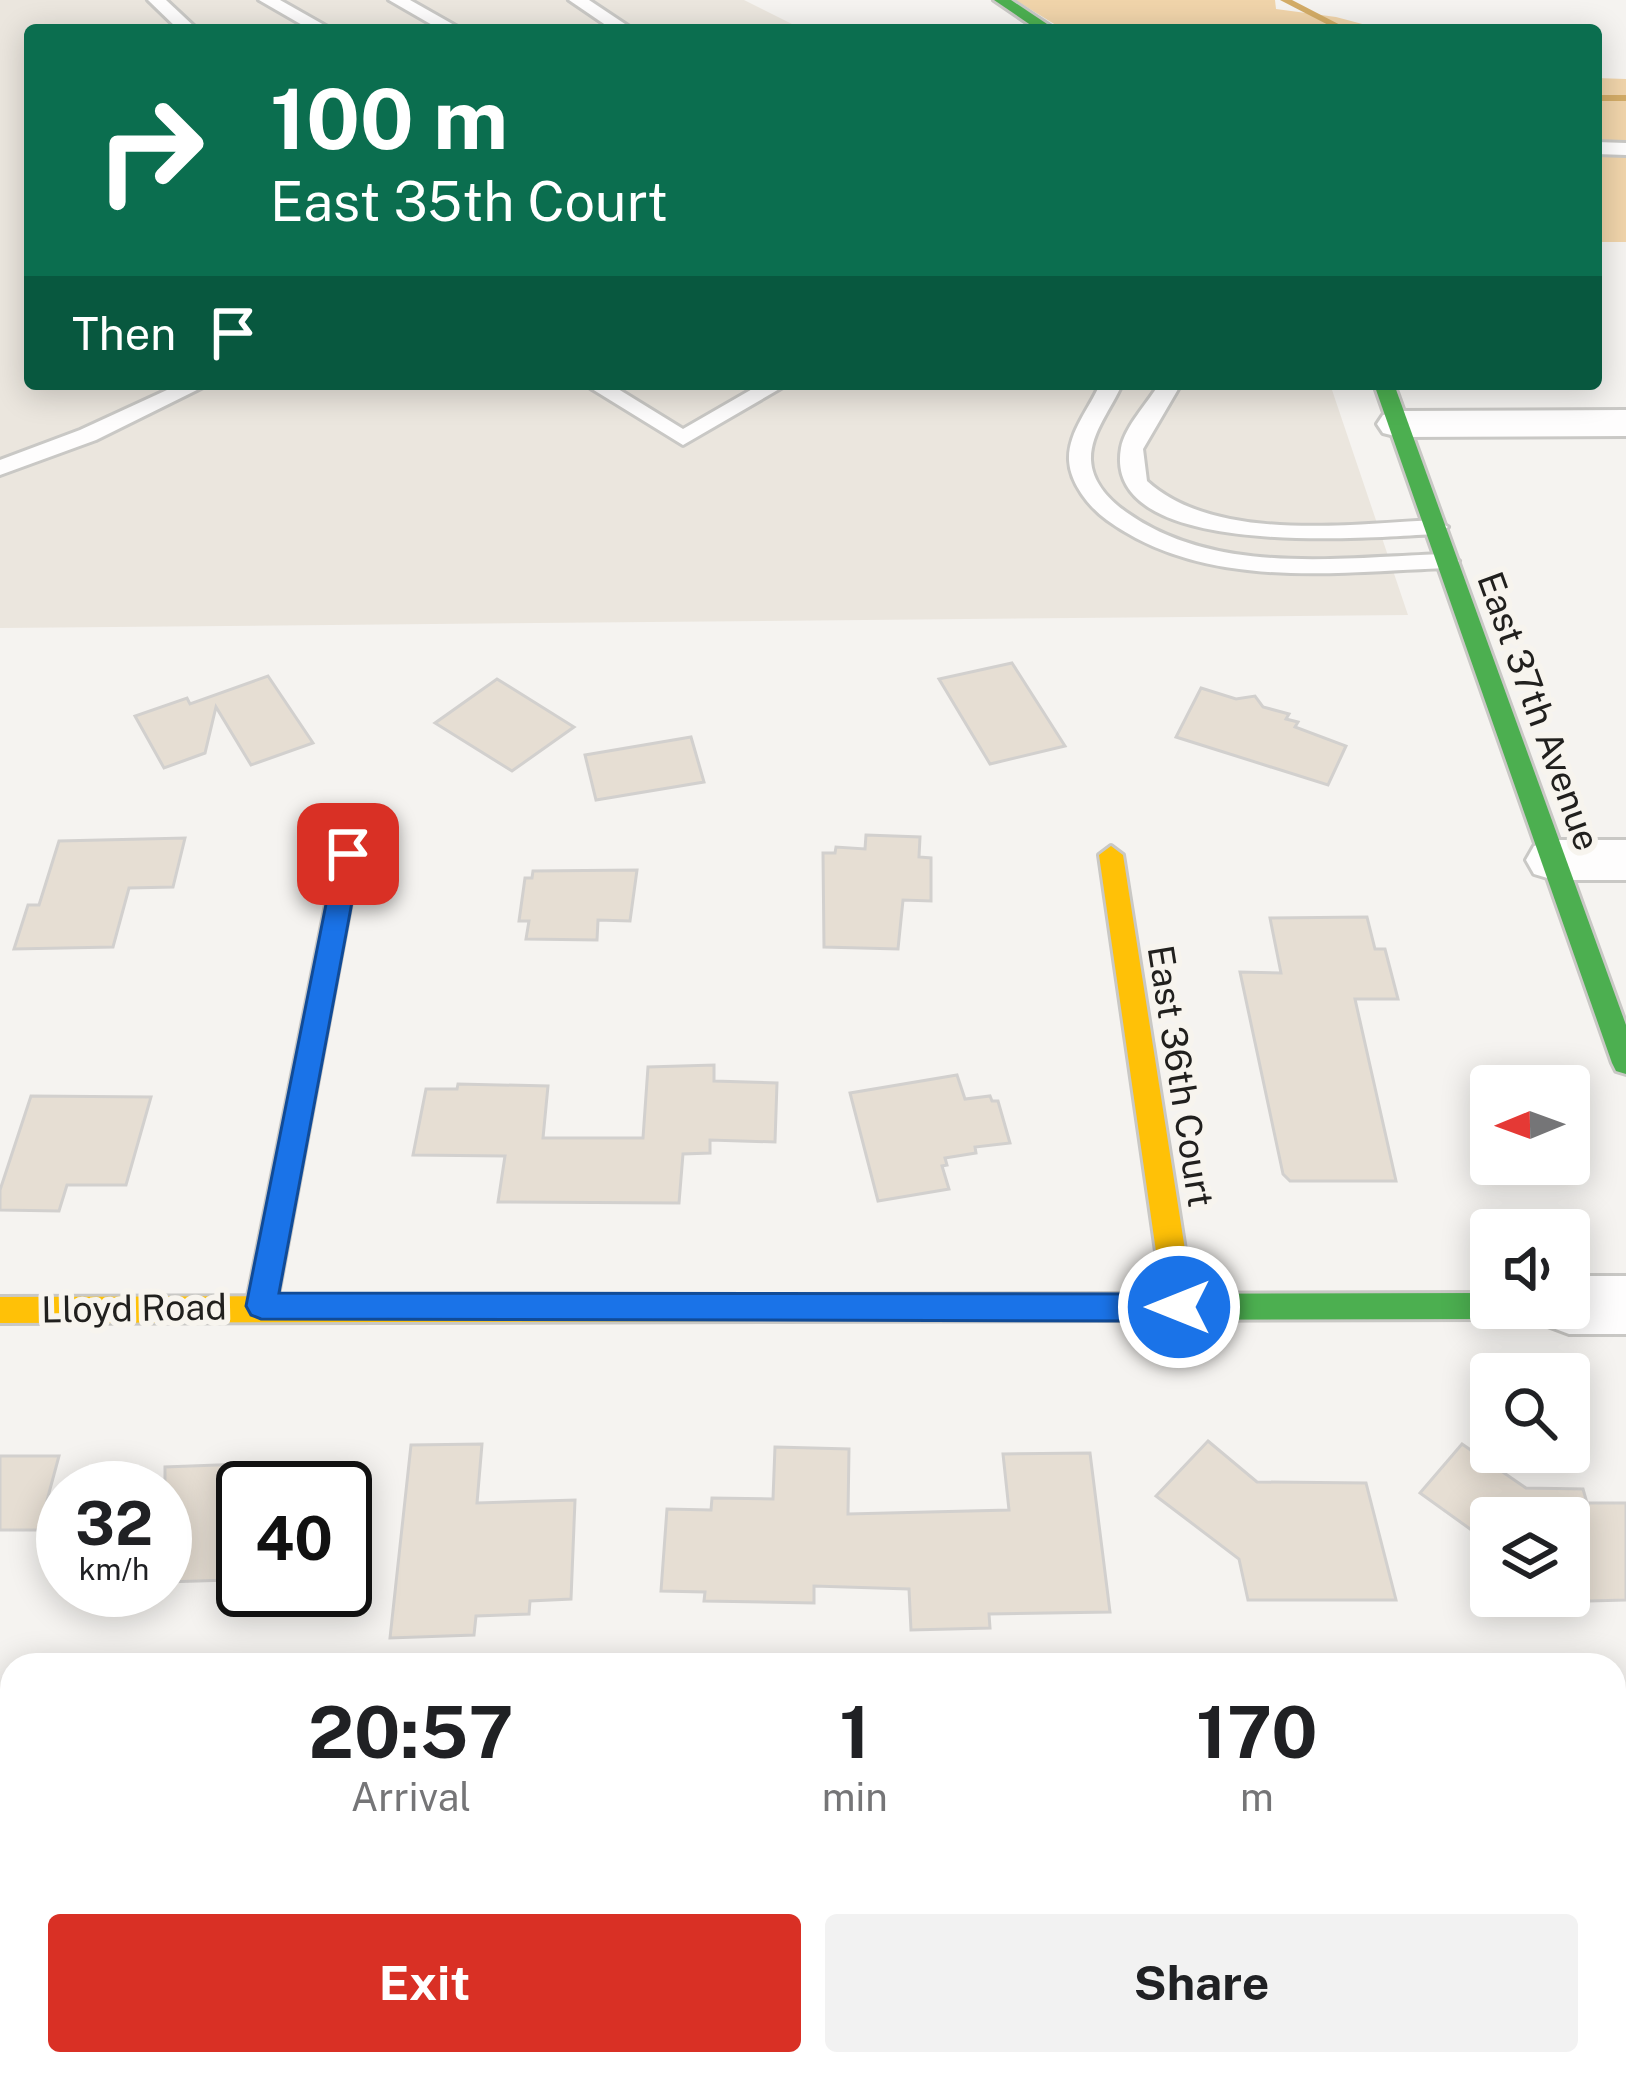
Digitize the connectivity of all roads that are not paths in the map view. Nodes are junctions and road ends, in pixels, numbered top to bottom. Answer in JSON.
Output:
{"nodes":[{"id":1,"x":156,"y":0,"type":"edge"},
{"id":2,"x":267,"y":0,"type":"edge"},
{"id":3,"x":398,"y":0,"type":"edge"},
{"id":4,"x":577,"y":0,"type":"edge"},
{"id":5,"x":1001,"y":0,"type":"edge"},
{"id":6,"x":182,"y":24,"type":"edge"},
{"id":7,"x":313,"y":24,"type":"edge"},
{"id":8,"x":443,"y":24,"type":"edge"},
{"id":9,"x":615,"y":24,"type":"edge"},
{"id":10,"x":1039,"y":24,"type":"edge"},
{"id":11,"x":185,"y":390,"type":"edge"},
{"id":12,"x":605,"y":390,"type":"edge"},
{"id":13,"x":761,"y":390,"type":"edge"},
{"id":14,"x":1108,"y":390,"type":"edge"},
{"id":15,"x":1166,"y":390,"type":"edge"},
{"id":16,"x":1392,"y":404,"type":"edge"},
{"id":17,"x":1626,"y":423,"type":"edge"},
{"id":18,"x":0,"y":468,"type":"edge"},
{"id":19,"x":1436,"y":527,"type":"junction"},
{"id":20,"x":1448,"y":561,"type":"junction"},
{"id":21,"x":348,"y":854,"type":"dead end"},
{"id":22,"x":1111,"y":855,"type":"dead end"},
{"id":23,"x":1554,"y":860,"type":"junction"},
{"id":24,"x":1626,"y":860,"type":"edge"},
{"id":25,"x":1626,"y":1063,"type":"edge"},
{"id":26,"x":1590,"y":1305,"type":"edge"},
{"id":27,"x":1626,"y":1305,"type":"edge"},
{"id":28,"x":261,"y":1306,"type":"junction"},
{"id":29,"x":1470,"y":1306,"type":"edge"},
{"id":30,"x":1179,"y":1307,"type":"junction"},
{"id":31,"x":0,"y":1310,"type":"edge"}],
"edges":[{"from":1,"to":6,"type":"lane"},
{"from":2,"to":7,"type":"lane"},
{"from":3,"to":8,"type":"lane"},
{"from":4,"to":9,"type":"lane"},
{"from":5,"to":10,"type":"street"},
{"from":11,"to":18,"type":"lane"},
{"from":12,"to":13,"type":"lane"},
{"from":14,"to":20,"type":"lane"},
{"from":15,"to":19,"type":"lane"},
{"from":16,"to":17,"type":"street"},
{"from":16,"to":19,"type":"street","name":"East 37th Avenue"},
{"from":19,"to":20,"type":"street","name":"East 37th Avenue"},
{"from":20,"to":23,"type":"street","name":"East 37th Avenue"},
{"from":21,"to":28,"type":"street"},
{"from":22,"to":30,"type":"street","name":"East 36th Court"},
{"from":23,"to":24,"type":"street"},
{"from":23,"to":25,"type":"street","name":"East 37th Avenue"},
{"from":26,"to":27,"type":"street"},
{"from":28,"to":30,"type":"street","name":"Lloyd Road"},
{"from":28,"to":31,"type":"street","name":"Lloyd Road"},
{"from":29,"to":30,"type":"street","name":"Lloyd Road"}]}
